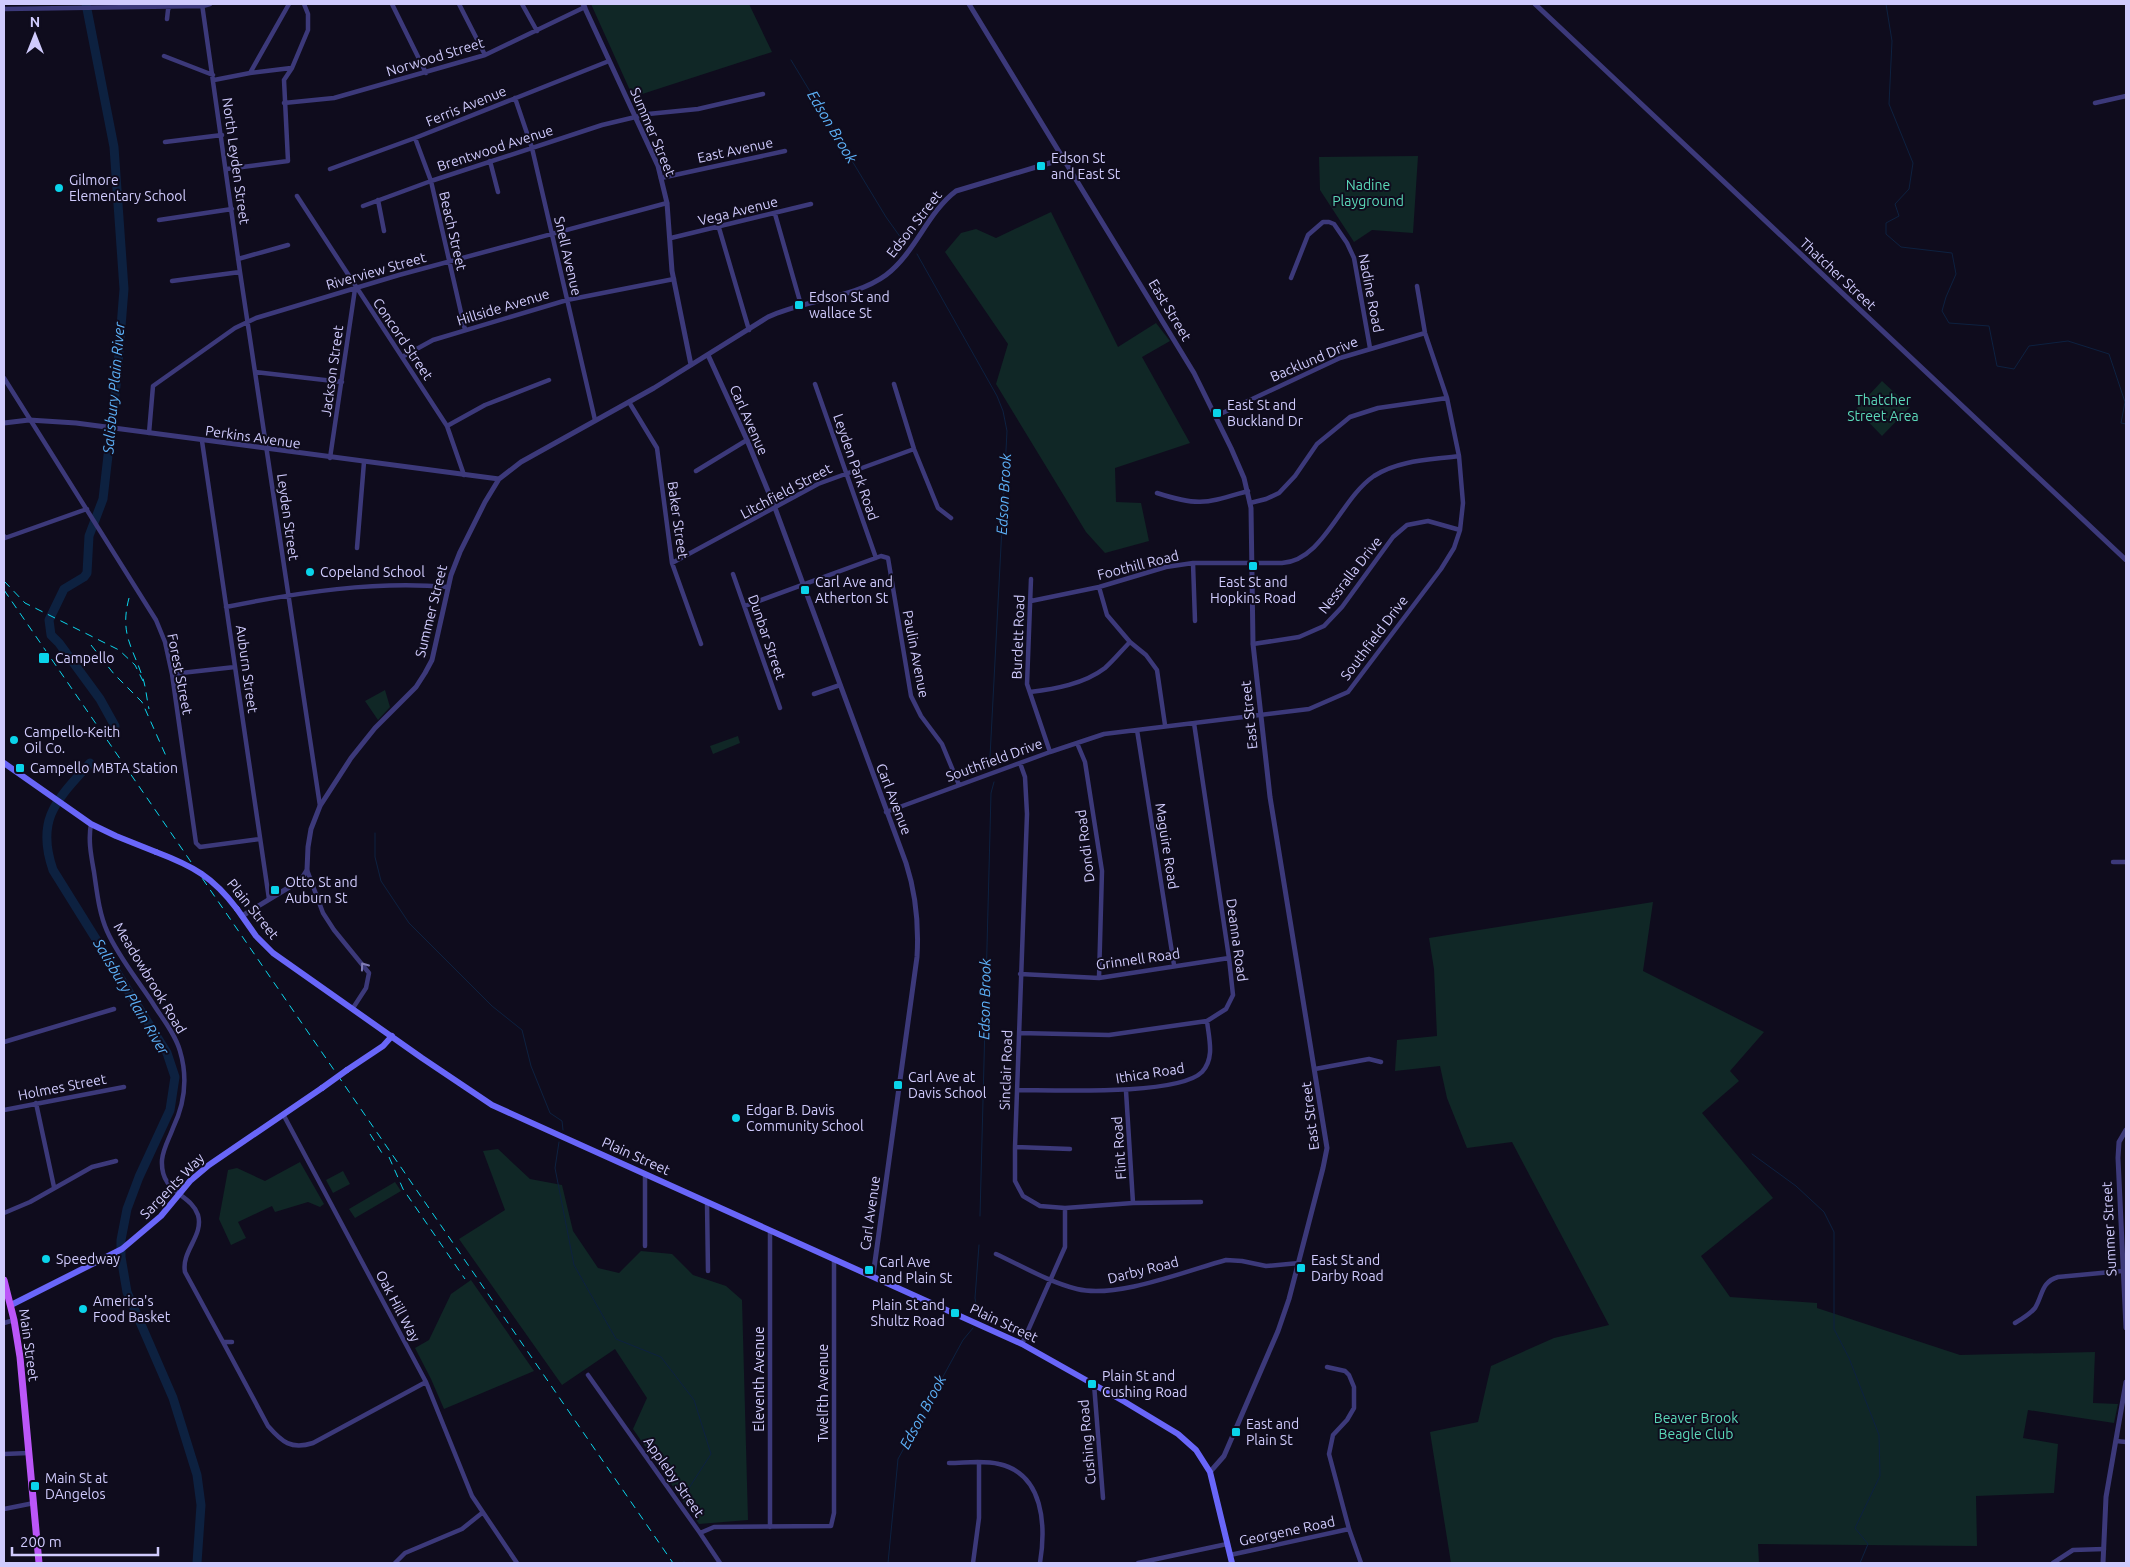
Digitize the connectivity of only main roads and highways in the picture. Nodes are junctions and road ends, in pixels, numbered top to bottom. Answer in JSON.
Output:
{"nodes":[{"id":1,"x":4,"y":763,"type":"edge"},
{"id":2,"x":392,"y":1036,"type":"junction"},
{"id":3,"x":4,"y":1280,"type":"edge"},
{"id":4,"x":11,"y":1305,"type":"junction"},
{"id":5,"x":38,"y":1562,"type":"edge"},
{"id":6,"x":1232,"y":1563,"type":"edge"}],
"edges":[{"from":1,"to":2,"type":"main road","name":"Plain Street","bridge":true},
{"from":2,"to":4,"type":"main road","name":"Sargents Way","bridge":true},
{"from":2,"to":6,"type":"main road","name":"Plain Street"},
{"from":3,"to":4,"type":"main road","name":"Main Street"},
{"from":4,"to":5,"type":"main road","name":"Main Street"}]}
